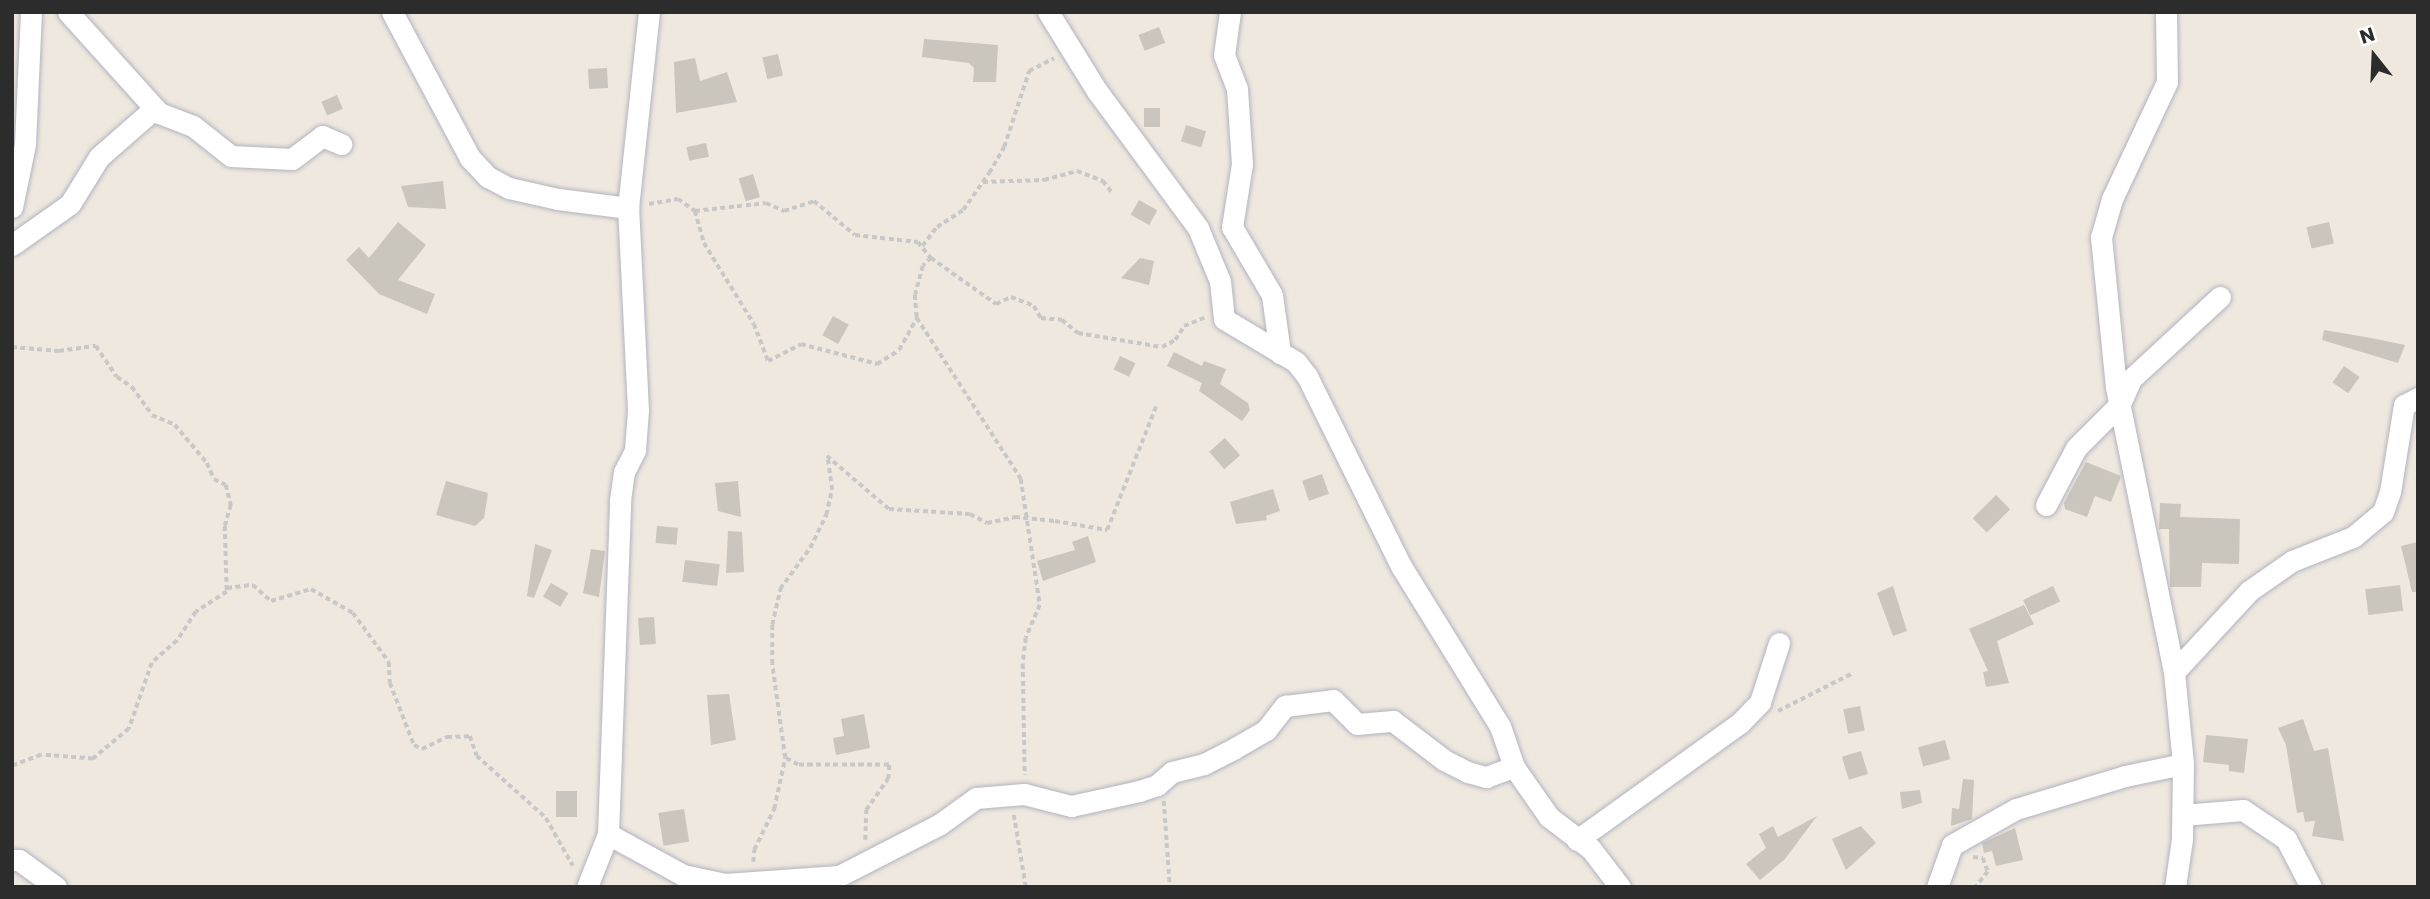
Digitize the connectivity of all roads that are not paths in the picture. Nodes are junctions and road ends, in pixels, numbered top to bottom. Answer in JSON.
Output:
{"nodes":[{"id":1,"x":31,"y":12,"type":"edge"},
{"id":2,"x":68,"y":12,"type":"edge"},
{"id":3,"x":392,"y":12,"type":"edge"},
{"id":4,"x":649,"y":12,"type":"edge"},
{"id":5,"x":1048,"y":12,"type":"edge"},
{"id":6,"x":1230,"y":12,"type":"edge"},
{"id":7,"x":2166,"y":12,"type":"edge"},
{"id":8,"x":155,"y":108,"type":"junction"},
{"id":9,"x":341,"y":145,"type":"dead end"},
{"id":10,"x":12,"y":207,"type":"edge"},
{"id":11,"x":628,"y":208,"type":"junction"},
{"id":12,"x":12,"y":245,"type":"edge"},
{"id":13,"x":2220,"y":297,"type":"dead end"},
{"id":14,"x":1280,"y":353,"type":"junction"},
{"id":15,"x":2418,"y":398,"type":"edge"},
{"id":16,"x":2120,"y":404,"type":"junction"},
{"id":17,"x":2046,"y":505,"type":"dead end"},
{"id":18,"x":1779,"y":643,"type":"dead end"},
{"id":19,"x":2174,"y":672,"type":"junction"},
{"id":20,"x":2183,"y":764,"type":"junction"},
{"id":21,"x":1514,"y":767,"type":"junction"},
{"id":22,"x":2183,"y":815,"type":"junction"},
{"id":23,"x":608,"y":834,"type":"junction"},
{"id":24,"x":1577,"y":840,"type":"junction"},
{"id":25,"x":12,"y":860,"type":"edge"},
{"id":26,"x":588,"y":885,"type":"edge"},
{"id":27,"x":56,"y":887,"type":"edge"},
{"id":28,"x":1620,"y":887,"type":"edge"},
{"id":29,"x":1937,"y":887,"type":"edge"},
{"id":30,"x":2175,"y":887,"type":"edge"},
{"id":31,"x":2311,"y":887,"type":"edge"}],
"edges":[{"from":1,"to":10,"type":"street"},
{"from":2,"to":8,"type":"street"},
{"from":3,"to":11,"type":"street"},
{"from":4,"to":11,"type":"street"},
{"from":5,"to":14,"type":"street"},
{"from":6,"to":14,"type":"street"},
{"from":7,"to":16,"type":"street"},
{"from":8,"to":9,"type":"street"},
{"from":8,"to":12,"type":"street"},
{"from":11,"to":23,"type":"street"},
{"from":13,"to":16,"type":"street"},
{"from":14,"to":21,"type":"street"},
{"from":15,"to":19,"type":"street"},
{"from":16,"to":17,"type":"street"},
{"from":16,"to":19,"type":"street"},
{"from":18,"to":24,"type":"street"},
{"from":19,"to":20,"type":"street"},
{"from":20,"to":22,"type":"street"},
{"from":20,"to":29,"type":"street"},
{"from":21,"to":23,"type":"street"},
{"from":21,"to":24,"type":"street"},
{"from":22,"to":30,"type":"street"},
{"from":22,"to":31,"type":"street"},
{"from":23,"to":26,"type":"street"},
{"from":24,"to":28,"type":"street"},
{"from":25,"to":27,"type":"street"}]}
